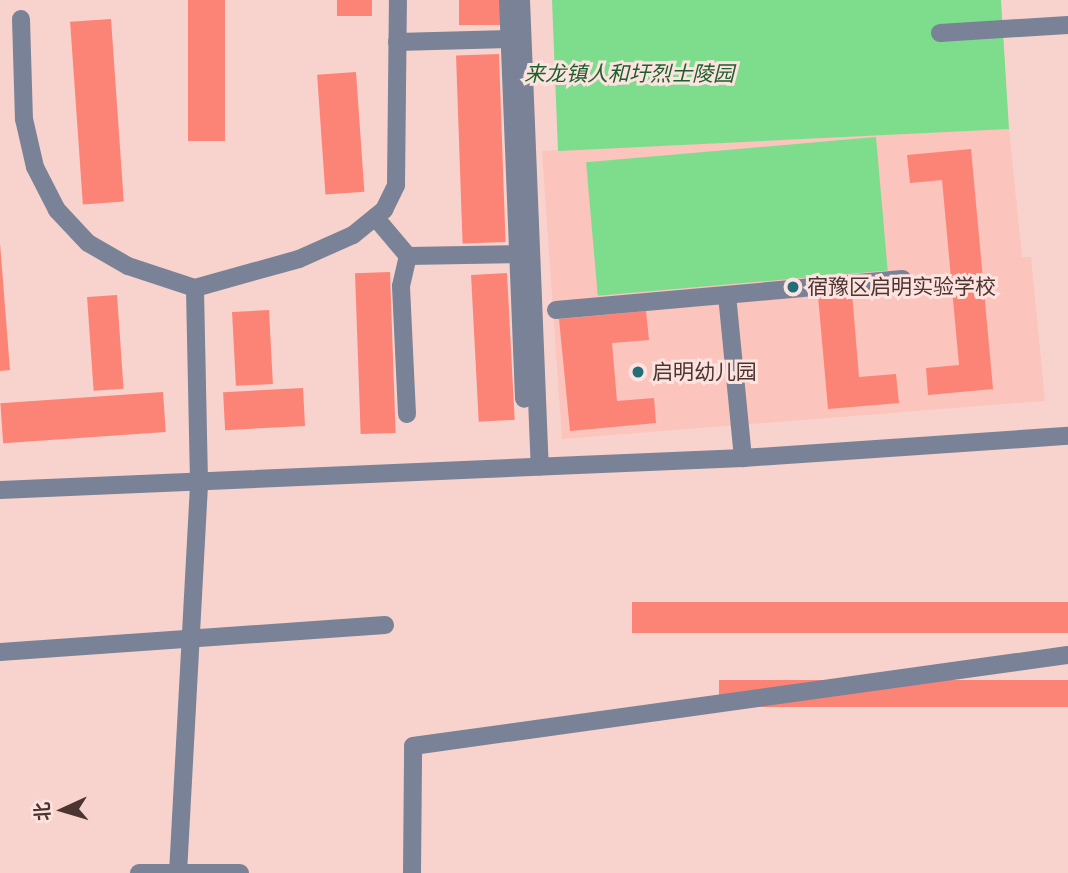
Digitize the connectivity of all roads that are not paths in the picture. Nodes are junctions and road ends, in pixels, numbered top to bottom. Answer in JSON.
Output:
{"nodes":[{"id":1,"x":397,"y":0,"type":"edge"},
{"id":2,"x":508,"y":0,"type":"edge"},
{"id":3,"x":521,"y":0,"type":"edge"},
{"id":4,"x":21,"y":19,"type":"dead end"},
{"id":5,"x":1068,"y":25,"type":"edge"},
{"id":6,"x":940,"y":33,"type":"dead end"},
{"id":7,"x":509,"y":39,"type":"junction"},
{"id":8,"x":397,"y":42,"type":"junction"},
{"id":9,"x":375,"y":217,"type":"junction"},
{"id":10,"x":518,"y":254,"type":"junction"},
{"id":11,"x":408,"y":256,"type":"junction"},
{"id":12,"x":903,"y":279,"type":"dead end"},
{"id":13,"x":195,"y":288,"type":"junction"},
{"id":14,"x":727,"y":295,"type":"junction"},
{"id":15,"x":556,"y":310,"type":"dead end"},
{"id":16,"x":524,"y":399,"type":"dead end"},
{"id":17,"x":407,"y":414,"type":"dead end"},
{"id":18,"x":1068,"y":436,"type":"edge"},
{"id":19,"x":743,"y":458,"type":"junction"},
{"id":20,"x":540,"y":467,"type":"junction"},
{"id":21,"x":200,"y":481,"type":"junction"},
{"id":22,"x":0,"y":490,"type":"edge"},
{"id":23,"x":385,"y":625,"type":"dead end"},
{"id":24,"x":191,"y":639,"type":"junction"},
{"id":25,"x":0,"y":652,"type":"edge"},
{"id":26,"x":1068,"y":655,"type":"edge"},
{"id":27,"x":178,"y":872,"type":"edge"},
{"id":28,"x":139,"y":873,"type":"edge"},
{"id":29,"x":240,"y":873,"type":"edge"},
{"id":30,"x":412,"y":873,"type":"edge"}],
"edges":[{"from":1,"to":8,"type":"street"},
{"from":2,"to":7,"type":"street"},
{"from":3,"to":20,"type":"street"},
{"from":4,"to":13,"type":"street"},
{"from":5,"to":6,"type":"street"},
{"from":7,"to":8,"type":"street"},
{"from":7,"to":10,"type":"street"},
{"from":8,"to":9,"type":"street"},
{"from":9,"to":11,"type":"street"},
{"from":9,"to":13,"type":"street"},
{"from":10,"to":11,"type":"street"},
{"from":10,"to":16,"type":"street"},
{"from":11,"to":17,"type":"street"},
{"from":12,"to":14,"type":"street"},
{"from":13,"to":21,"type":"street"},
{"from":14,"to":15,"type":"street"},
{"from":14,"to":19,"type":"street"},
{"from":18,"to":19,"type":"street"},
{"from":19,"to":20,"type":"street"},
{"from":20,"to":21,"type":"street"},
{"from":21,"to":22,"type":"street"},
{"from":21,"to":24,"type":"street"},
{"from":23,"to":24,"type":"street"},
{"from":24,"to":25,"type":"street"},
{"from":24,"to":27,"type":"street"},
{"from":26,"to":30,"type":"street"},
{"from":27,"to":28,"type":"street"},
{"from":27,"to":29,"type":"street"}]}
